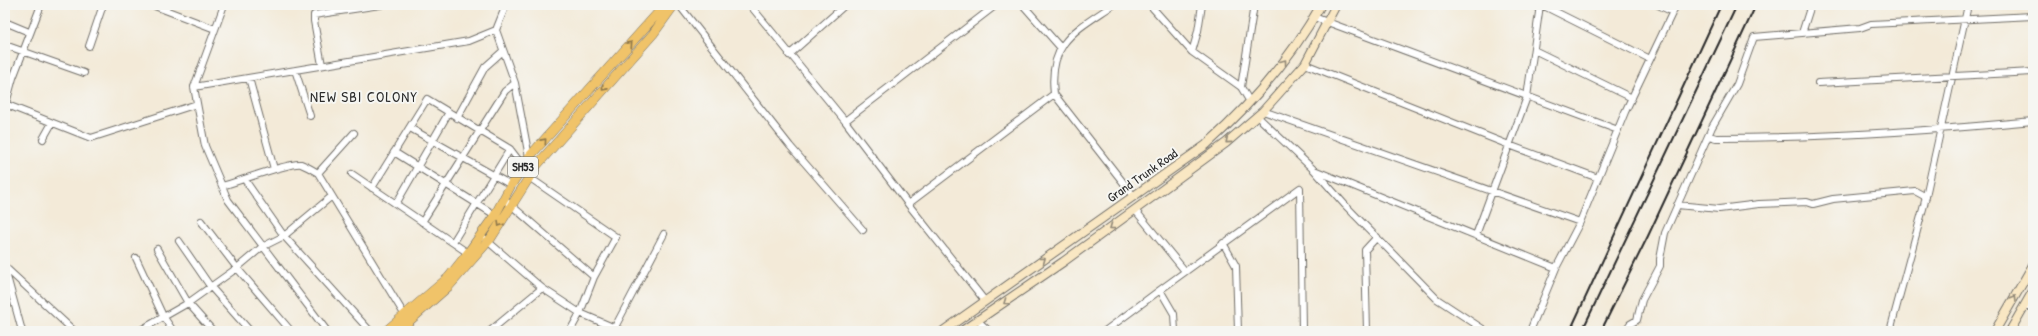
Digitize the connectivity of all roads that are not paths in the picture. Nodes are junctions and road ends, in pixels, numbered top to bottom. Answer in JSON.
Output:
{"nodes":[{"id":1,"x":41,"y":5,"type":"edge"},
{"id":2,"x":103,"y":5,"type":"edge"},
{"id":3,"x":152,"y":5,"type":"edge"},
{"id":4,"x":224,"y":5,"type":"edge"},
{"id":5,"x":380,"y":5,"type":"edge"},
{"id":6,"x":506,"y":5,"type":"edge"},
{"id":7,"x":665,"y":5,"type":"edge"},
{"id":8,"x":674,"y":5,"type":"edge"},
{"id":9,"x":679,"y":5,"type":"edge"},
{"id":10,"x":750,"y":5,"type":"edge"},
{"id":11,"x":846,"y":5,"type":"edge"},
{"id":12,"x":996,"y":5,"type":"edge"},
{"id":13,"x":1023,"y":5,"type":"edge"},
{"id":14,"x":1113,"y":5,"type":"edge"},
{"id":15,"x":1150,"y":5,"type":"edge"},
{"id":16,"x":1202,"y":5,"type":"edge"},
{"id":17,"x":1254,"y":5,"type":"edge"},
{"id":18,"x":1322,"y":5,"type":"edge"},
{"id":19,"x":1336,"y":5,"type":"edge"},
{"id":20,"x":1541,"y":5,"type":"edge"},
{"id":21,"x":1658,"y":5,"type":"edge"},
{"id":22,"x":1676,"y":5,"type":"edge"},
{"id":23,"x":1811,"y":5,"type":"edge"},
{"id":24,"x":1968,"y":5,"type":"edge"},
{"id":25,"x":1673,"y":12,"type":"junction"},
{"id":26,"x":2033,"y":16,"type":"edge"},
{"id":27,"x":1314,"y":18,"type":"junction"},
{"id":28,"x":1964,"y":20,"type":"junction"},
{"id":29,"x":5,"y":22,"type":"edge"},
{"id":30,"x":1327,"y":22,"type":"junction"},
{"id":31,"x":215,"y":29,"type":"junction"},
{"id":32,"x":496,"y":30,"type":"junction"},
{"id":33,"x":29,"y":32,"type":"junction"},
{"id":34,"x":1802,"y":32,"type":"junction"},
{"id":35,"x":5,"y":45,"type":"edge"},
{"id":36,"x":89,"y":46,"type":"dead end"},
{"id":37,"x":1060,"y":47,"type":"junction"},
{"id":38,"x":1534,"y":50,"type":"junction"},
{"id":39,"x":503,"y":51,"type":"junction"},
{"id":40,"x":22,"y":52,"type":"junction"},
{"id":41,"x":1192,"y":52,"type":"junction"},
{"id":42,"x":789,"y":55,"type":"junction"},
{"id":43,"x":1650,"y":59,"type":"junction"},
{"id":44,"x":1305,"y":64,"type":"junction"},
{"id":45,"x":322,"y":65,"type":"junction"},
{"id":46,"x":294,"y":70,"type":"junction"},
{"id":47,"x":2033,"y":72,"type":"edge"},
{"id":48,"x":84,"y":73,"type":"dead end"},
{"id":49,"x":5,"y":75,"type":"edge"},
{"id":50,"x":1952,"y":76,"type":"junction"},
{"id":51,"x":12,"y":78,"type":"junction"},
{"id":52,"x":249,"y":78,"type":"junction"},
{"id":53,"x":1269,"y":82,"type":"junction"},
{"id":54,"x":515,"y":83,"type":"junction"},
{"id":55,"x":1818,"y":83,"type":"dead end"},
{"id":56,"x":194,"y":87,"type":"junction"},
{"id":57,"x":1241,"y":88,"type":"junction"},
{"id":58,"x":1280,"y":92,"type":"junction"},
{"id":59,"x":1054,"y":94,"type":"junction"},
{"id":60,"x":1527,"y":97,"type":"junction"},
{"id":61,"x":1632,"y":98,"type":"junction"},
{"id":62,"x":1250,"y":102,"type":"junction"},
{"id":63,"x":198,"y":104,"type":"junction"},
{"id":64,"x":5,"y":106,"type":"edge"},
{"id":65,"x":449,"y":112,"type":"junction"},
{"id":66,"x":1260,"y":113,"type":"junction"},
{"id":67,"x":310,"y":116,"type":"dead end"},
{"id":68,"x":1238,"y":116,"type":"junction"},
{"id":69,"x":457,"y":118,"type":"junction"},
{"id":70,"x":845,"y":121,"type":"junction"},
{"id":71,"x":2033,"y":122,"type":"edge"},
{"id":72,"x":52,"y":123,"type":"junction"},
{"id":73,"x":1248,"y":125,"type":"junction"},
{"id":74,"x":410,"y":128,"type":"junction"},
{"id":75,"x":1618,"y":130,"type":"junction"},
{"id":76,"x":1941,"y":130,"type":"junction"},
{"id":77,"x":480,"y":131,"type":"junction"},
{"id":78,"x":354,"y":133,"type":"dead end"},
{"id":79,"x":1710,"y":136,"type":"junction"},
{"id":80,"x":44,"y":139,"type":"dead end"},
{"id":81,"x":433,"y":141,"type":"junction"},
{"id":82,"x":1509,"y":145,"type":"junction"},
{"id":83,"x":510,"y":149,"type":"junction"},
{"id":84,"x":394,"y":152,"type":"junction"},
{"id":85,"x":529,"y":157,"type":"junction"},
{"id":86,"x":462,"y":159,"type":"junction"},
{"id":87,"x":417,"y":168,"type":"junction"},
{"id":88,"x":521,"y":168,"type":"junction"},
{"id":89,"x":274,"y":169,"type":"junction"},
{"id":90,"x":1314,"y":170,"type":"junction"},
{"id":91,"x":318,"y":172,"type":"junction"},
{"id":92,"x":352,"y":174,"type":"dead end"},
{"id":93,"x":493,"y":176,"type":"junction"},
{"id":94,"x":529,"y":177,"type":"junction"},
{"id":95,"x":1598,"y":178,"type":"junction"},
{"id":96,"x":245,"y":180,"type":"junction"},
{"id":97,"x":446,"y":185,"type":"junction"},
{"id":98,"x":511,"y":185,"type":"junction"},
{"id":99,"x":222,"y":186,"type":"junction"},
{"id":100,"x":372,"y":188,"type":"junction"},
{"id":101,"x":1142,"y":189,"type":"junction"},
{"id":102,"x":1492,"y":192,"type":"junction"},
{"id":103,"x":1133,"y":195,"type":"junction"},
{"id":104,"x":332,"y":196,"type":"junction"},
{"id":105,"x":1926,"y":197,"type":"junction"},
{"id":106,"x":504,"y":199,"type":"junction"},
{"id":107,"x":1150,"y":199,"type":"junction"},
{"id":108,"x":396,"y":204,"type":"junction"},
{"id":109,"x":475,"y":204,"type":"junction"},
{"id":110,"x":908,"y":204,"type":"junction"},
{"id":111,"x":1120,"y":205,"type":"junction"},
{"id":112,"x":1677,"y":205,"type":"junction"},
{"id":113,"x":511,"y":206,"type":"junction"},
{"id":114,"x":1132,"y":212,"type":"junction"},
{"id":115,"x":495,"y":216,"type":"junction"},
{"id":116,"x":202,"y":221,"type":"dead end"},
{"id":117,"x":422,"y":222,"type":"junction"},
{"id":118,"x":1580,"y":222,"type":"junction"},
{"id":119,"x":863,"y":230,"type":"dead end"},
{"id":120,"x":664,"y":234,"type":"dead end"},
{"id":121,"x":1476,"y":235,"type":"junction"},
{"id":122,"x":284,"y":236,"type":"junction"},
{"id":123,"x":1377,"y":237,"type":"junction"},
{"id":124,"x":484,"y":239,"type":"junction"},
{"id":125,"x":180,"y":241,"type":"dead end"},
{"id":126,"x":453,"y":242,"type":"junction"},
{"id":127,"x":1223,"y":243,"type":"junction"},
{"id":128,"x":262,"y":247,"type":"junction"},
{"id":129,"x":157,"y":250,"type":"dead end"},
{"id":130,"x":468,"y":253,"type":"junction"},
{"id":131,"x":136,"y":258,"type":"dead end"},
{"id":132,"x":2033,"y":265,"type":"edge"},
{"id":133,"x":5,"y":268,"type":"edge"},
{"id":134,"x":237,"y":268,"type":"junction"},
{"id":135,"x":1556,"y":268,"type":"junction"},
{"id":136,"x":1185,"y":271,"type":"junction"},
{"id":137,"x":594,"y":276,"type":"junction"},
{"id":138,"x":210,"y":286,"type":"junction"},
{"id":139,"x":542,"y":288,"type":"junction"},
{"id":140,"x":1160,"y":290,"type":"junction"},
{"id":141,"x":2033,"y":291,"type":"edge"},
{"id":142,"x":985,"y":301,"type":"junction"},
{"id":143,"x":188,"y":303,"type":"junction"},
{"id":144,"x":2024,"y":307,"type":"junction"},
{"id":145,"x":2033,"y":307,"type":"edge"},
{"id":146,"x":580,"y":313,"type":"junction"},
{"id":147,"x":404,"y":314,"type":"junction"},
{"id":148,"x":163,"y":316,"type":"junction"},
{"id":149,"x":978,"y":322,"type":"junction"},
{"id":150,"x":615,"y":327,"type":"junction"},
{"id":151,"x":22,"y":331,"type":"edge"},
{"id":152,"x":74,"y":331,"type":"edge"},
{"id":153,"x":139,"y":331,"type":"edge"},
{"id":154,"x":173,"y":331,"type":"edge"},
{"id":155,"x":213,"y":331,"type":"edge"},
{"id":156,"x":250,"y":331,"type":"edge"},
{"id":157,"x":291,"y":331,"type":"edge"},
{"id":158,"x":327,"y":331,"type":"edge"},
{"id":159,"x":370,"y":331,"type":"edge"},
{"id":160,"x":386,"y":331,"type":"edge"},
{"id":161,"x":398,"y":331,"type":"edge"},
{"id":162,"x":490,"y":331,"type":"edge"},
{"id":163,"x":570,"y":331,"type":"edge"},
{"id":164,"x":622,"y":331,"type":"edge"},
{"id":165,"x":943,"y":331,"type":"edge"},
{"id":166,"x":962,"y":331,"type":"edge"},
{"id":167,"x":989,"y":331,"type":"edge"},
{"id":168,"x":1105,"y":331,"type":"edge"},
{"id":169,"x":1175,"y":331,"type":"edge"},
{"id":170,"x":1238,"y":331,"type":"edge"},
{"id":171,"x":1302,"y":331,"type":"edge"},
{"id":172,"x":1368,"y":331,"type":"edge"},
{"id":173,"x":1486,"y":331,"type":"edge"},
{"id":174,"x":1530,"y":331,"type":"edge"},
{"id":175,"x":1625,"y":331,"type":"edge"},
{"id":176,"x":1890,"y":331,"type":"edge"},
{"id":177,"x":1995,"y":331,"type":"edge"},
{"id":178,"x":2010,"y":331,"type":"edge"}],
"edges":[{"from":1,"to":33,"type":"street"},
{"from":2,"to":36,"type":"street"},
{"from":3,"to":31,"type":"street"},
{"from":4,"to":31,"type":"street"},
{"from":5,"to":45,"type":"street"},
{"from":6,"to":32,"type":"street"},
{"from":85,"to":7,"type":"main road","number":"SH53","one_way":true},
{"from":8,"to":94,"type":"main road","number":"SH53","one_way":true},
{"from":9,"to":119,"type":"street"},
{"from":10,"to":42,"type":"street"},
{"from":11,"to":42,"type":"street"},
{"from":12,"to":70,"type":"street"},
{"from":13,"to":37,"type":"street"},
{"from":14,"to":37,"type":"street"},
{"from":15,"to":41,"type":"street"},
{"from":16,"to":41,"type":"street"},
{"from":17,"to":57,"type":"street"},
{"from":18,"to":27,"type":"main road","name":"Grand Trunk Road"},
{"from":19,"to":30,"type":"main road"},
{"from":20,"to":38,"type":"street"},
{"from":20,"to":43,"type":"street"},
{"from":21,"to":25,"type":"street"},
{"from":22,"to":25,"type":"street"},
{"from":23,"to":34,"type":"street"},
{"from":24,"to":28,"type":"street"},
{"from":25,"to":43,"type":"street"},
{"from":26,"to":28,"type":"street"},
{"from":27,"to":30,"type":"street"},
{"from":53,"to":27,"type":"main road","name":"Grand Trunk Road","one_way":true},
{"from":28,"to":34,"type":"street"},
{"from":28,"to":50,"type":"street"},
{"from":29,"to":33,"type":"street"},
{"from":30,"to":44,"type":"main road"},
{"from":30,"to":60,"type":"street"},
{"from":31,"to":56,"type":"street"},
{"from":32,"to":39,"type":"street"},
{"from":32,"to":45,"type":"street"},
{"from":33,"to":40,"type":"street"},
{"from":34,"to":79,"type":"street"},
{"from":35,"to":40,"type":"street"},
{"from":37,"to":59,"type":"street"},
{"from":38,"to":60,"type":"street"},
{"from":38,"to":61,"type":"street"},
{"from":39,"to":54,"type":"street"},
{"from":39,"to":69,"type":"street"},
{"from":40,"to":48,"type":"street"},
{"from":40,"to":51,"type":"street"},
{"from":41,"to":57,"type":"street"},
{"from":42,"to":70,"type":"street"},
{"from":43,"to":61,"type":"street"},
{"from":44,"to":58,"type":"main road"},
{"from":44,"to":82,"type":"street"},
{"from":45,"to":46,"type":"street"},
{"from":46,"to":52,"type":"street"},
{"from":46,"to":67,"type":"street"},
{"from":47,"to":50,"type":"street"},
{"from":49,"to":51,"type":"street"},
{"from":50,"to":55,"type":"street"},
{"from":50,"to":76,"type":"street"},
{"from":51,"to":64,"type":"street"},
{"from":52,"to":56,"type":"street"},
{"from":52,"to":89,"type":"street"},
{"from":53,"to":58,"type":"main road"},
{"from":53,"to":62,"type":"main road","name":"Grand Trunk Road"},
{"from":54,"to":77,"type":"street"},
{"from":54,"to":85,"type":"street"},
{"from":56,"to":63,"type":"street"},
{"from":57,"to":62,"type":"street"},
{"from":58,"to":66,"type":"main road"},
{"from":59,"to":103,"type":"street"},
{"from":59,"to":110,"type":"street"},
{"from":60,"to":75,"type":"street"},
{"from":60,"to":82,"type":"street"},
{"from":61,"to":75,"type":"street"},
{"from":62,"to":68,"type":"main road","name":"Grand Trunk Road"},
{"from":63,"to":72,"type":"street"},
{"from":63,"to":99,"type":"street"},
{"from":64,"to":72,"type":"street"},
{"from":65,"to":69,"type":"street"},
{"from":65,"to":74,"type":"street"},
{"from":65,"to":81,"type":"street"},
{"from":66,"to":73,"type":"main road"},
{"from":66,"to":90,"type":"street"},
{"from":66,"to":102,"type":"street"},
{"from":68,"to":73,"type":"main road"},
{"from":68,"to":101,"type":"main road","name":"Grand Trunk Road"},
{"from":69,"to":77,"type":"street"},
{"from":70,"to":110,"type":"street"},
{"from":71,"to":76,"type":"street"},
{"from":72,"to":80,"type":"street"},
{"from":73,"to":107,"type":"main road","one_way":true},
{"from":74,"to":81,"type":"street"},
{"from":74,"to":84,"type":"street"},
{"from":75,"to":95,"type":"street"},
{"from":76,"to":79,"type":"street"},
{"from":76,"to":105,"type":"street"},
{"from":77,"to":83,"type":"street"},
{"from":77,"to":86,"type":"street"},
{"from":78,"to":91,"type":"street"},
{"from":79,"to":112,"type":"street"},
{"from":81,"to":86,"type":"street"},
{"from":81,"to":87,"type":"street"},
{"from":82,"to":95,"type":"street"},
{"from":82,"to":102,"type":"street"},
{"from":83,"to":88,"type":"street"},
{"from":83,"to":93,"type":"street"},
{"from":84,"to":87,"type":"street"},
{"from":84,"to":100,"type":"street"},
{"from":85,"to":88,"type":"main road","number":"SH53"},
{"from":86,"to":93,"type":"street"},
{"from":86,"to":97,"type":"street"},
{"from":87,"to":97,"type":"street"},
{"from":87,"to":108,"type":"street"},
{"from":88,"to":94,"type":"street"},
{"from":88,"to":98,"type":"main road","number":"SH53"},
{"from":89,"to":91,"type":"street"},
{"from":89,"to":96,"type":"street"},
{"from":90,"to":121,"type":"street"},
{"from":90,"to":123,"type":"street"},
{"from":91,"to":104,"type":"street"},
{"from":92,"to":100,"type":"street"},
{"from":93,"to":98,"type":"street"},
{"from":93,"to":109,"type":"street"},
{"from":94,"to":113,"type":"main road","number":"SH53"},
{"from":94,"to":137,"type":"street"},
{"from":95,"to":118,"type":"street"},
{"from":96,"to":99,"type":"street"},
{"from":96,"to":122,"type":"street"},
{"from":97,"to":109,"type":"street"},
{"from":97,"to":117,"type":"street"},
{"from":98,"to":106,"type":"main road","number":"SH53"},
{"from":99,"to":128,"type":"street"},
{"from":100,"to":108,"type":"street"},
{"from":101,"to":103,"type":"main road","name":"Grand Trunk Road"},
{"from":101,"to":107,"type":"main road"},
{"from":102,"to":118,"type":"street"},
{"from":102,"to":121,"type":"street"},
{"from":103,"to":111,"type":"main road","name":"Grand Trunk Road"},
{"from":104,"to":122,"type":"street"},
{"from":104,"to":147,"type":"street"},
{"from":105,"to":112,"type":"street"},
{"from":105,"to":176,"type":"street"},
{"from":106,"to":113,"type":"street"},
{"from":106,"to":115,"type":"main road","number":"SH53"},
{"from":107,"to":114,"type":"main road"},
{"from":108,"to":117,"type":"street"},
{"from":109,"to":115,"type":"street"},
{"from":109,"to":126,"type":"street"},
{"from":110,"to":142,"type":"street"},
{"from":111,"to":114,"type":"main road"},
{"from":142,"to":111,"type":"main road","name":"Grand Trunk Road","one_way":true},
{"from":112,"to":175,"type":"street"},
{"from":113,"to":124,"type":"main road","number":"SH53","one_way":true},
{"from":113,"to":137,"type":"street"},
{"from":114,"to":136,"type":"street"},
{"from":114,"to":149,"type":"main road","one_way":true},
{"from":115,"to":124,"type":"main road","number":"SH53"},
{"from":116,"to":134,"type":"street"},
{"from":117,"to":126,"type":"street"},
{"from":118,"to":135,"type":"street"},
{"from":120,"to":150,"type":"street"},
{"from":121,"to":135,"type":"street"},
{"from":122,"to":128,"type":"street"},
{"from":122,"to":159,"type":"street"},
{"from":123,"to":172,"type":"street"},
{"from":123,"to":173,"type":"street"},
{"from":124,"to":130,"type":"main road","number":"SH53"},
{"from":124,"to":139,"type":"street"},
{"from":124,"to":161,"type":"main road","number":"SH53"},
{"from":125,"to":138,"type":"street"},
{"from":126,"to":130,"type":"street"},
{"from":127,"to":136,"type":"street"},
{"from":127,"to":170,"type":"street"},
{"from":127,"to":171,"type":"street"},
{"from":128,"to":134,"type":"street"},
{"from":128,"to":158,"type":"street"},
{"from":129,"to":143,"type":"street"},
{"from":130,"to":147,"type":"main road","number":"SH53"},
{"from":131,"to":148,"type":"street"},
{"from":177,"to":132,"type":"main road","one_way":true},
{"from":133,"to":151,"type":"street"},
{"from":133,"to":152,"type":"street"},
{"from":134,"to":138,"type":"street"},
{"from":134,"to":157,"type":"street"},
{"from":135,"to":174,"type":"street"},
{"from":136,"to":140,"type":"street"},
{"from":137,"to":146,"type":"street"},
{"from":138,"to":143,"type":"street"},
{"from":138,"to":156,"type":"street"},
{"from":139,"to":146,"type":"street"},
{"from":139,"to":162,"type":"street"},
{"from":140,"to":168,"type":"street"},
{"from":140,"to":169,"type":"street"},
{"from":141,"to":144,"type":"main road"},
{"from":142,"to":165,"type":"main road","name":"Grand Trunk Road"},
{"from":143,"to":148,"type":"street"},
{"from":143,"to":155,"type":"street"},
{"from":144,"to":145,"type":"street"},
{"from":144,"to":178,"type":"main road"},
{"from":146,"to":150,"type":"street"},
{"from":146,"to":163,"type":"street"},
{"from":147,"to":160,"type":"main road","number":"SH53"},
{"from":148,"to":153,"type":"street"},
{"from":148,"to":154,"type":"street"},
{"from":149,"to":166,"type":"main road"},
{"from":149,"to":167,"type":"street"},
{"from":150,"to":164,"type":"street"}]}
